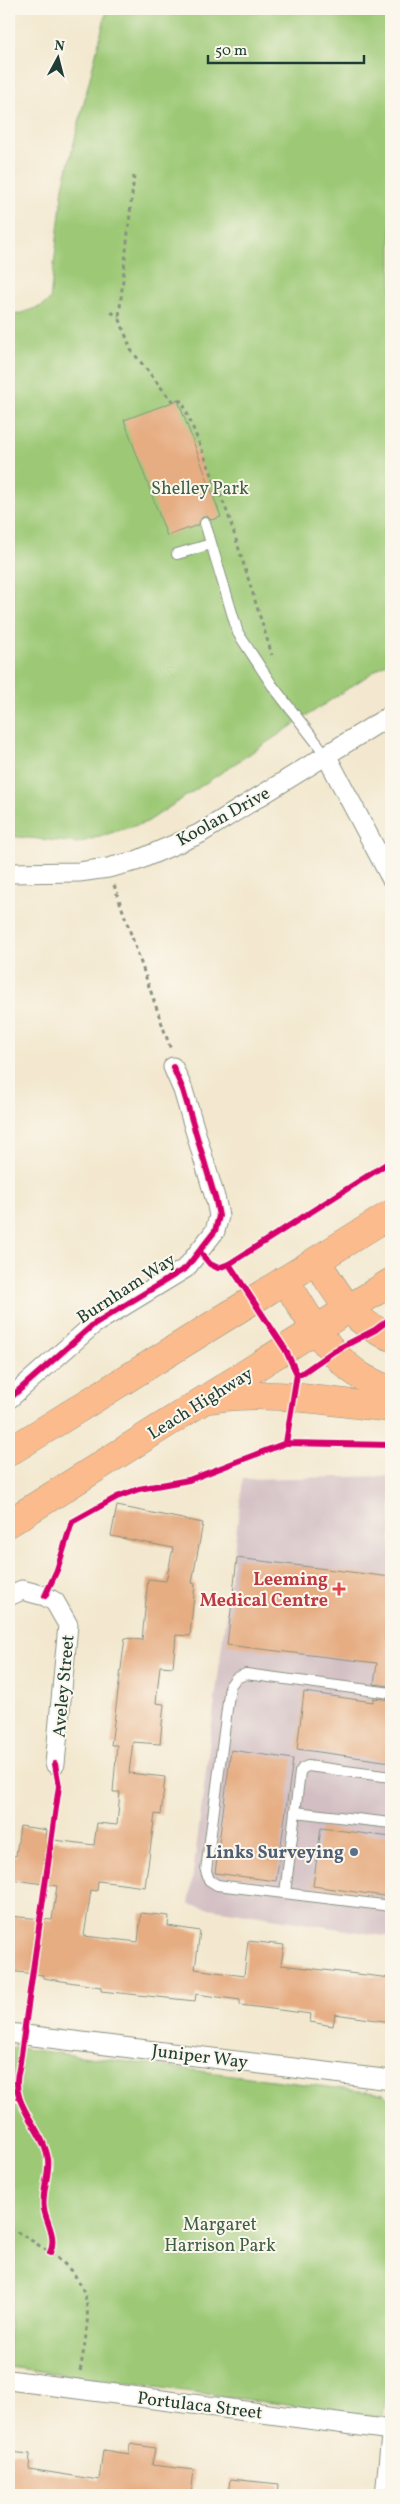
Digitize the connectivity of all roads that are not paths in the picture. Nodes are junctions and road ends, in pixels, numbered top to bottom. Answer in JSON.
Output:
{"nodes":[{"id":1,"x":205,"y":523,"type":"dead end"},
{"id":2,"x":211,"y":544,"type":"junction"},
{"id":3,"x":177,"y":554,"type":"dead end"},
{"id":4,"x":391,"y":715,"type":"edge"},
{"id":5,"x":326,"y":755,"type":"junction"},
{"id":6,"x":9,"y":873,"type":"edge"},
{"id":7,"x":391,"y":878,"type":"edge"},
{"id":8,"x":172,"y":1066,"type":"dead end"},
{"id":9,"x":391,"y":1214,"type":"edge"},
{"id":10,"x":317,"y":1262,"type":"junction"},
{"id":11,"x":285,"y":1280,"type":"junction"},
{"id":12,"x":391,"y":1282,"type":"edge"},
{"id":13,"x":348,"y":1310,"type":"junction"},
{"id":14,"x":316,"y":1330,"type":"junction"},
{"id":15,"x":391,"y":1336,"type":"edge"},
{"id":16,"x":391,"y":1391,"type":"edge"},
{"id":17,"x":9,"y":1398,"type":"edge"},
{"id":18,"x":203,"y":1401,"type":"junction"},
{"id":19,"x":391,"y":1408,"type":"edge"},
{"id":20,"x":9,"y":1452,"type":"edge"},
{"id":21,"x":9,"y":1523,"type":"edge"},
{"id":22,"x":9,"y":1596,"type":"edge"},
{"id":23,"x":391,"y":1692,"type":"edge"},
{"id":24,"x":56,"y":1764,"type":"dead end"},
{"id":25,"x":391,"y":1777,"type":"edge"},
{"id":26,"x":295,"y":1812,"type":"junction"},
{"id":27,"x":391,"y":1823,"type":"edge"},
{"id":28,"x":285,"y":1893,"type":"junction"},
{"id":29,"x":391,"y":1906,"type":"edge"},
{"id":30,"x":9,"y":2033,"type":"edge"},
{"id":31,"x":391,"y":2080,"type":"edge"},
{"id":32,"x":9,"y":2380,"type":"edge"},
{"id":33,"x":391,"y":2430,"type":"edge"},
{"id":34,"x":391,"y":2436,"type":"edge"},
{"id":35,"x":384,"y":2495,"type":"edge"}],
"edges":[{"from":1,"to":2,"type":"lane"},
{"from":2,"to":3,"type":"lane"},
{"from":2,"to":5,"type":"lane"},
{"from":4,"to":5,"type":"street","name":"Koolan Drive"},
{"from":5,"to":6,"type":"street","name":"Koolan Drive"},
{"from":5,"to":7,"type":"street"},
{"from":8,"to":17,"type":"street","name":"Burnham Way"},
{"from":9,"to":10,"type":"main road"},
{"from":10,"to":11,"type":"main road"},
{"from":10,"to":13,"type":"main road"},
{"from":11,"to":14,"type":"main road"},
{"from":11,"to":20,"type":"main road"},
{"from":12,"to":13,"type":"main road","name":"Leach Highway"},
{"from":13,"to":14,"type":"main road","name":"Leach Highway"},
{"from":13,"to":15,"type":"main road"},
{"from":14,"to":16,"type":"main road"},
{"from":14,"to":18,"type":"main road","name":"Leach Highway"},
{"from":18,"to":19,"type":"main road"},
{"from":18,"to":21,"type":"main road","name":"Leach Highway"},
{"from":22,"to":24,"type":"street","name":"Aveley Street"},
{"from":23,"to":28,"type":"lane"},
{"from":25,"to":26,"type":"lane"},
{"from":26,"to":27,"type":"lane"},
{"from":26,"to":28,"type":"lane"},
{"from":28,"to":29,"type":"lane"},
{"from":30,"to":31,"type":"street","name":"Juniper Way"},
{"from":32,"to":33,"type":"street","name":"Portulaca Street"},
{"from":34,"to":35,"type":"street"}]}
